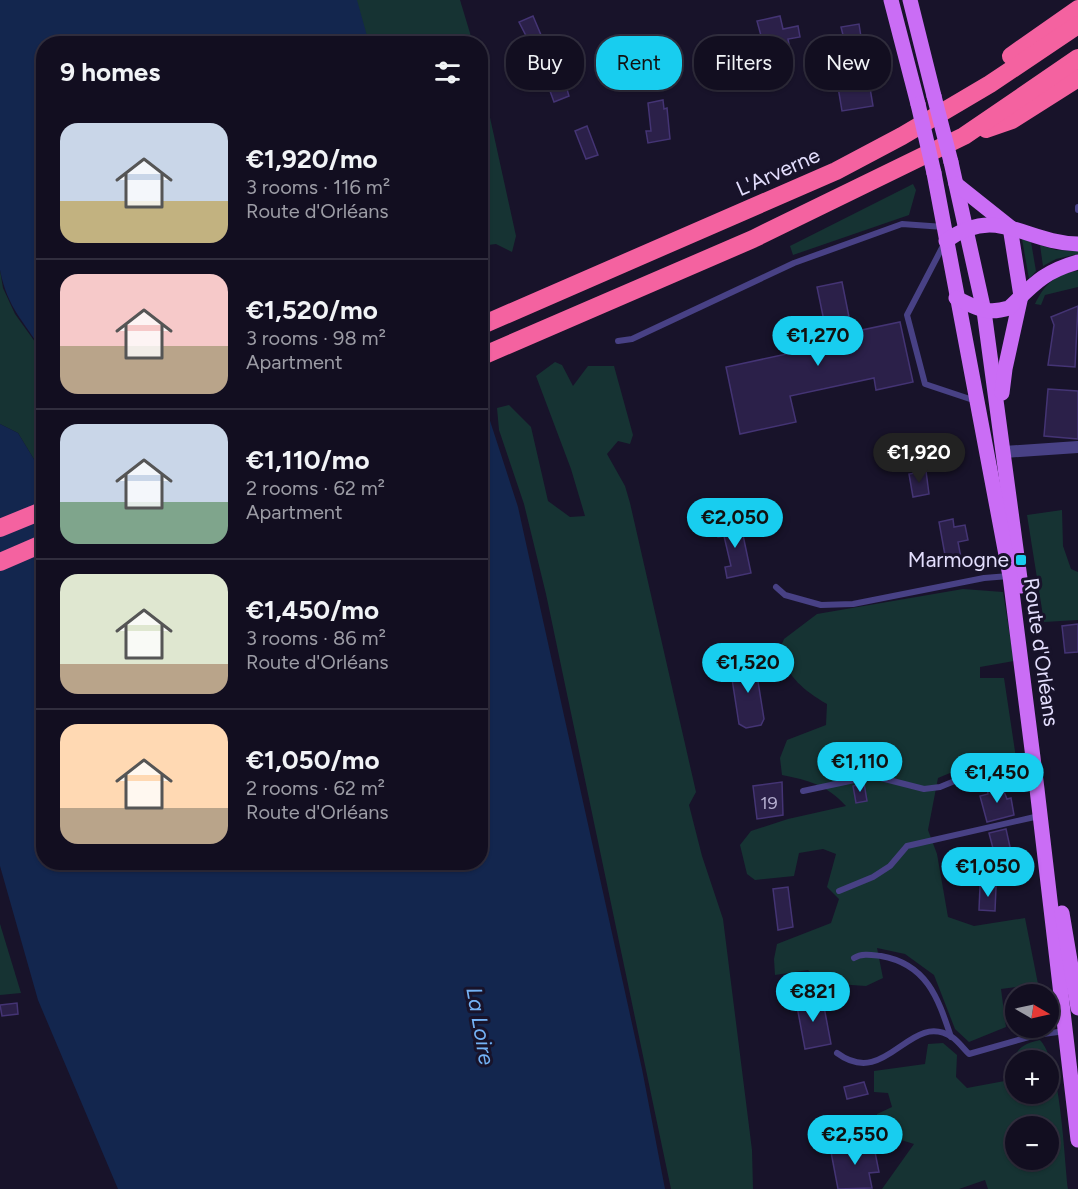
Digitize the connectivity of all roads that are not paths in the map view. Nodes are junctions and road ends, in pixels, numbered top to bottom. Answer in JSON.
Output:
{"nodes":[{"id":1,"x":891,"y":0,"type":"edge"},
{"id":2,"x":910,"y":0,"type":"edge"},
{"id":3,"x":1078,"y":9,"type":"edge"},
{"id":4,"x":1078,"y":25,"type":"edge"},
{"id":5,"x":1078,"y":58,"type":"edge"},
{"id":6,"x":1078,"y":78,"type":"edge"},
{"id":7,"x":990,"y":84,"type":"junction"},
{"id":8,"x":964,"y":136,"type":"junction"},
{"id":9,"x":956,"y":184,"type":"junction"},
{"id":10,"x":1010,"y":226,"type":"junction"},
{"id":11,"x":966,"y":228,"type":"junction"},
{"id":12,"x":945,"y":234,"type":"junction"},
{"id":13,"x":1078,"y":244,"type":"edge"},
{"id":14,"x":1078,"y":262,"type":"edge"},
{"id":15,"x":1021,"y":296,"type":"junction"},
{"id":16,"x":956,"y":298,"type":"junction"},
{"id":17,"x":984,"y":312,"type":"junction"},
{"id":18,"x":488,"y":323,"type":"edge"},
{"id":19,"x":618,"y":341,"type":"dead end"},
{"id":20,"x":488,"y":354,"type":"edge"},
{"id":21,"x":977,"y":402,"type":"junction"},
{"id":22,"x":999,"y":414,"type":"junction"},
{"id":23,"x":1078,"y":447,"type":"edge"},
{"id":24,"x":1004,"y":452,"type":"junction"},
{"id":25,"x":36,"y":513,"type":"edge"},
{"id":26,"x":0,"y":528,"type":"edge"},
{"id":27,"x":36,"y":546,"type":"edge"},
{"id":28,"x":0,"y":562,"type":"edge"},
{"id":29,"x":1010,"y":576,"type":"junction"},
{"id":30,"x":776,"y":587,"type":"dead end"},
{"id":31,"x":1035,"y":767,"type":"junction"},
{"id":32,"x":803,"y":791,"type":"dead end"},
{"id":33,"x":1040,"y":816,"type":"junction"},
{"id":34,"x":839,"y":891,"type":"dead end"},
{"id":35,"x":854,"y":958,"type":"dead end"},
{"id":36,"x":1078,"y":1008,"type":"edge"},
{"id":37,"x":1066,"y":1031,"type":"junction"},
{"id":38,"x":951,"y":1037,"type":"junction"},
{"id":39,"x":837,"y":1053,"type":"dead end"},
{"id":40,"x":1078,"y":1140,"type":"edge"}],
"edges":[{"from":1,"to":12,"type":"main road","name":"Route d'Orléans","bridge":true},
{"from":2,"to":9,"type":"main road","name":"Route d'Orléans","bridge":true},
{"from":3,"to":7,"type":"highway"},
{"from":4,"to":7,"type":"highway","name":"L'Arverne"},
{"from":5,"to":8,"type":"highway"},
{"from":6,"to":8,"type":"highway"},
{"from":7,"to":18,"type":"highway","name":"L'Arverne"},
{"from":8,"to":20,"type":"highway"},
{"from":9,"to":10,"type":"main road"},
{"from":9,"to":11,"type":"main road","name":"Route d'Orléans"},
{"from":10,"to":11,"type":"main road"},
{"from":10,"to":13,"type":"main road"},
{"from":10,"to":15,"type":"main road"},
{"from":11,"to":12,"type":"main road"},
{"from":11,"to":17,"type":"main road","name":"Route d'Orléans"},
{"from":12,"to":16,"type":"main road","name":"Route d'Orléans"},
{"from":12,"to":19,"type":"lane"},
{"from":12,"to":21,"type":"lane"},
{"from":14,"to":15,"type":"main road"},
{"from":15,"to":17,"type":"main road"},
{"from":15,"to":22,"type":"main road"},
{"from":16,"to":17,"type":"main road"},
{"from":16,"to":21,"type":"main road","name":"Route d'Orléans"},
{"from":17,"to":22,"type":"main road","name":"Route d'Orléans"},
{"from":21,"to":29,"type":"main road","name":"Route d'Orléans"},
{"from":22,"to":24,"type":"main road","name":"Route d'Orléans"},
{"from":23,"to":24,"type":"street"},
{"from":24,"to":36,"type":"main road","name":"Route d'Orléans"},
{"from":25,"to":26,"type":"highway"},
{"from":27,"to":28,"type":"highway"},
{"from":29,"to":30,"type":"lane"},
{"from":29,"to":31,"type":"main road","name":"Route d'Orléans"},
{"from":31,"to":32,"type":"lane"},
{"from":31,"to":33,"type":"main road","name":"Route d'Orléans"},
{"from":33,"to":34,"type":"lane"},
{"from":33,"to":37,"type":"main road","name":"Route d'Orléans"},
{"from":35,"to":38,"type":"lane"},
{"from":37,"to":38,"type":"lane"},
{"from":37,"to":40,"type":"main road","name":"Route d'Orléans"},
{"from":38,"to":39,"type":"lane"}]}
